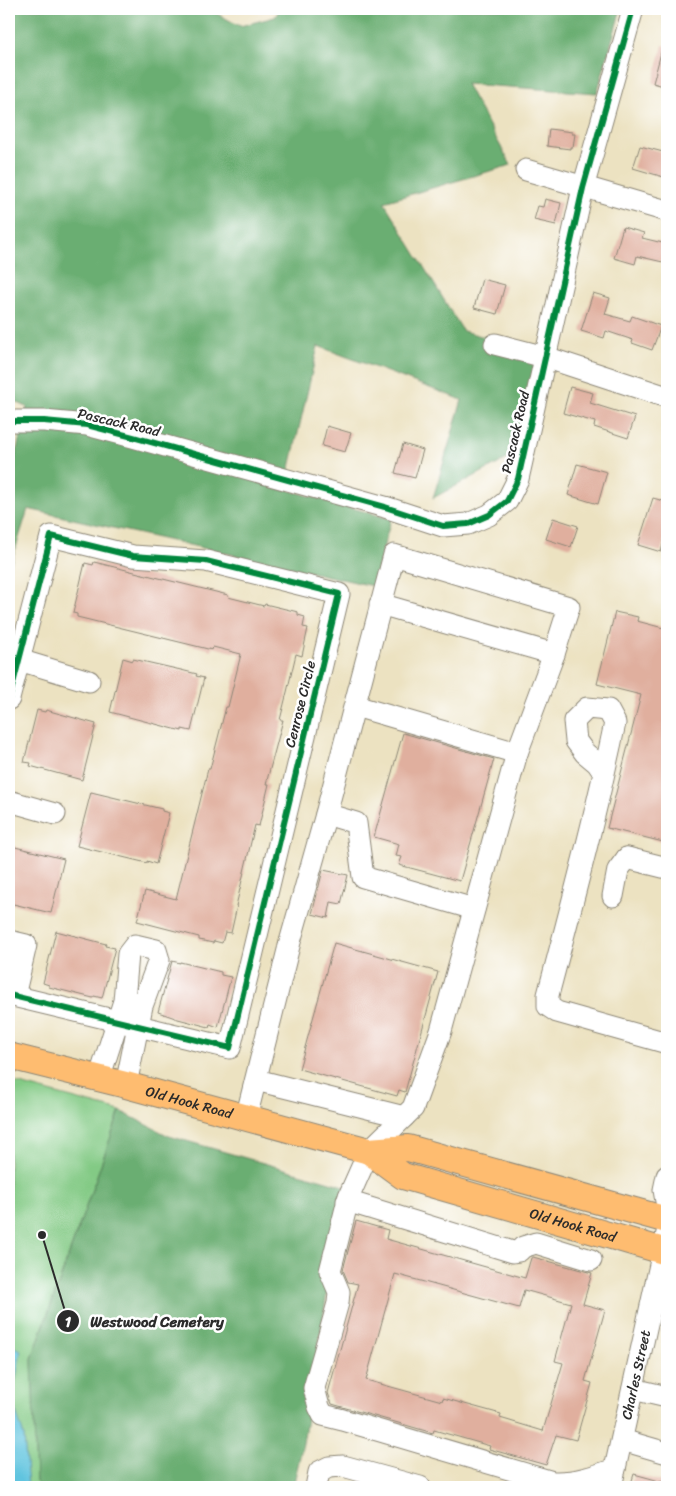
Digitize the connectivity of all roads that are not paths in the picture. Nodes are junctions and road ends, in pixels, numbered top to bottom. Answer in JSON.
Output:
{"nodes":[{"id":1,"x":633,"y":9,"type":"edge"},
{"id":2,"x":526,"y":170,"type":"dead end"},
{"id":3,"x":583,"y":188,"type":"junction"},
{"id":4,"x":667,"y":211,"type":"edge"},
{"id":5,"x":495,"y":344,"type":"dead end"},
{"id":6,"x":545,"y":357,"type":"junction"},
{"id":7,"x":667,"y":397,"type":"edge"},
{"id":8,"x":9,"y":421,"type":"edge"},
{"id":9,"x":380,"y":604,"type":"junction"},
{"id":10,"x":554,"y":654,"type":"junction"},
{"id":11,"x":19,"y":660,"type":"junction"},
{"id":12,"x":89,"y":681,"type":"dead end"},
{"id":13,"x":9,"y":698,"type":"edge"},
{"id":14,"x":354,"y":706,"type":"junction"},
{"id":15,"x":517,"y":753,"type":"junction"},
{"id":16,"x":604,"y":773,"type":"dead end"},
{"id":17,"x":9,"y":801,"type":"edge"},
{"id":18,"x":55,"y":814,"type":"dead end"},
{"id":19,"x":326,"y":814,"type":"junction"},
{"id":20,"x":627,"y":858,"type":"junction"},
{"id":21,"x":667,"y":861,"type":"edge"},
{"id":22,"x":667,"y":868,"type":"edge"},
{"id":23,"x":614,"y":896,"type":"dead end"},
{"id":24,"x":474,"y":909,"type":"junction"},
{"id":25,"x":9,"y":941,"type":"edge"},
{"id":26,"x":12,"y":996,"type":"edge"},
{"id":27,"x":128,"y":1023,"type":"junction"},
{"id":28,"x":667,"y":1043,"type":"edge"},
{"id":29,"x":9,"y":1056,"type":"edge"},
{"id":30,"x":99,"y":1079,"type":"junction"},
{"id":31,"x":256,"y":1080,"type":"junction"},
{"id":32,"x":126,"y":1085,"type":"junction"},
{"id":33,"x":404,"y":1117,"type":"junction"},
{"id":34,"x":246,"y":1118,"type":"junction"},
{"id":35,"x":369,"y":1151,"type":"junction"},
{"id":36,"x":667,"y":1176,"type":"edge"},
{"id":37,"x":347,"y":1201,"type":"junction"},
{"id":38,"x":667,"y":1207,"type":"edge"},
{"id":39,"x":667,"y":1220,"type":"edge"},
{"id":40,"x":666,"y":1245,"type":"edge"},
{"id":41,"x":591,"y":1260,"type":"dead end"},
{"id":42,"x":633,"y":1389,"type":"junction"},
{"id":43,"x":667,"y":1397,"type":"edge"},
{"id":44,"x":622,"y":1440,"type":"junction"},
{"id":45,"x":667,"y":1453,"type":"edge"},
{"id":46,"x":613,"y":1478,"type":"edge"},
{"id":47,"x":316,"y":1487,"type":"edge"},
{"id":48,"x":420,"y":1487,"type":"edge"}],
"edges":[{"from":1,"to":3,"type":"street","name":"Pascack Road"},
{"from":2,"to":3,"type":"street"},
{"from":3,"to":4,"type":"street"},
{"from":3,"to":6,"type":"street","name":"Pascack Road"},
{"from":5,"to":6,"type":"street"},
{"from":6,"to":7,"type":"street"},
{"from":6,"to":8,"type":"street","name":"Pascack Road"},
{"from":9,"to":10,"type":"street"},
{"from":9,"to":10,"type":"street"},
{"from":9,"to":14,"type":"street"},
{"from":10,"to":15,"type":"street"},
{"from":11,"to":12,"type":"street"},
{"from":11,"to":13,"type":"street","name":"Cenrose Circle"},
{"from":11,"to":27,"type":"street","name":"Cenrose Circle"},
{"from":14,"to":15,"type":"street"},
{"from":14,"to":19,"type":"street"},
{"from":15,"to":24,"type":"street"},
{"from":16,"to":28,"type":"street"},
{"from":17,"to":18,"type":"street"},
{"from":19,"to":24,"type":"street"},
{"from":19,"to":31,"type":"street"},
{"from":20,"to":21,"type":"street"},
{"from":20,"to":22,"type":"street"},
{"from":20,"to":23,"type":"street"},
{"from":24,"to":33,"type":"street"},
{"from":25,"to":26,"type":"street"},
{"from":26,"to":27,"type":"street","name":"Cenrose Circle"},
{"from":27,"to":30,"type":"street"},
{"from":27,"to":32,"type":"street"},
{"from":29,"to":30,"type":"main road","name":"Old Hook Road"},
{"from":30,"to":32,"type":"main road","name":"Old Hook Road"},
{"from":31,"to":33,"type":"street"},
{"from":31,"to":34,"type":"street"},
{"from":32,"to":34,"type":"main road","name":"Old Hook Road"},
{"from":33,"to":35,"type":"street"},
{"from":34,"to":35,"type":"main road","name":"Old Hook Road"},
{"from":35,"to":37,"type":"street"},
{"from":35,"to":39,"type":"main road","name":"Old Hook Road"},
{"from":35,"to":40,"type":"main road","name":"Old Hook Road"},
{"from":36,"to":38,"type":"street"},
{"from":37,"to":41,"type":"street"},
{"from":37,"to":46,"type":"street"},
{"from":40,"to":42,"type":"street","name":"Charles Street"},
{"from":42,"to":43,"type":"street"},
{"from":42,"to":44,"type":"street","name":"Charles Street"},
{"from":44,"to":45,"type":"street"},
{"from":44,"to":46,"type":"street","name":"Charles Street"},
{"from":47,"to":48,"type":"street"}]}
